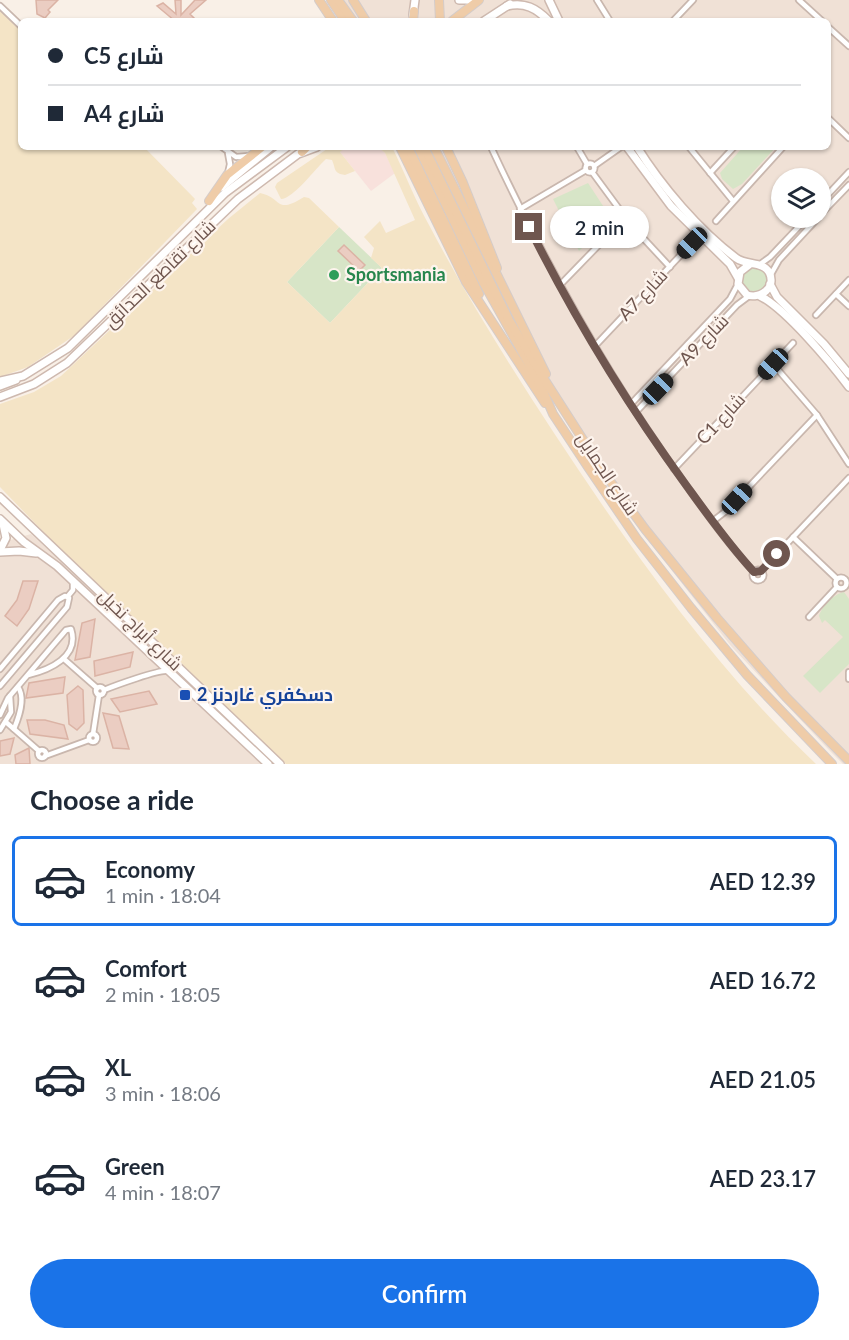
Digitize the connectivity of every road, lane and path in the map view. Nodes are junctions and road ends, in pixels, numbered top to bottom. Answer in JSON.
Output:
{"nodes":[{"id":1,"x":319,"y":0,"type":"edge"},
{"id":2,"x":331,"y":0,"type":"edge"},
{"id":3,"x":338,"y":0,"type":"edge"},
{"id":4,"x":353,"y":0,"type":"edge"},
{"id":5,"x":415,"y":0,"type":"edge"},
{"id":6,"x":439,"y":0,"type":"edge"},
{"id":7,"x":459,"y":0,"type":"edge"},
{"id":8,"x":476,"y":0,"type":"edge"},
{"id":9,"x":515,"y":0,"type":"edge"},
{"id":10,"x":533,"y":0,"type":"edge"},
{"id":11,"x":548,"y":0,"type":"edge"},
{"id":12,"x":693,"y":0,"type":"edge"},
{"id":13,"x":799,"y":0,"type":"edge"},
{"id":14,"x":598,"y":1,"type":"edge"},
{"id":15,"x":507,"y":3,"type":"edge"},
{"id":16,"x":0,"y":6,"type":"edge"},
{"id":17,"x":414,"y":11,"type":"joint"},
{"id":18,"x":331,"y":18,"type":"edge"},
{"id":19,"x":343,"y":18,"type":"edge"},
{"id":20,"x":350,"y":18,"type":"edge"},
{"id":21,"x":365,"y":18,"type":"edge"},
{"id":22,"x":413,"y":18,"type":"edge"},
{"id":23,"x":440,"y":18,"type":"edge"},
{"id":24,"x":455,"y":18,"type":"edge"},
{"id":25,"x":484,"y":18,"type":"edge"},
{"id":26,"x":488,"y":18,"type":"edge"},
{"id":27,"x":545,"y":18,"type":"edge"},
{"id":28,"x":547,"y":18,"type":"edge"},
{"id":29,"x":557,"y":18,"type":"edge"},
{"id":30,"x":608,"y":18,"type":"edge"},
{"id":31,"x":676,"y":18,"type":"edge"},
{"id":32,"x":819,"y":18,"type":"edge"},
{"id":33,"x":18,"y":23,"type":"edge"},
{"id":34,"x":831,"y":30,"type":"edge"},
{"id":35,"x":849,"y":46,"type":"edge"},
{"id":36,"x":831,"y":121,"type":"edge"},
{"id":37,"x":849,"y":129,"type":"edge"},
{"id":38,"x":847,"y":136,"type":"edge"},
{"id":39,"x":225,"y":150,"type":"edge"},
{"id":40,"x":258,"y":150,"type":"edge"},
{"id":41,"x":267,"y":150,"type":"edge"},
{"id":42,"x":283,"y":150,"type":"edge"},
{"id":43,"x":305,"y":150,"type":"edge"},
{"id":44,"x":402,"y":150,"type":"edge"},
{"id":45,"x":403,"y":150,"type":"edge"},
{"id":46,"x":419,"y":150,"type":"edge"},
{"id":47,"x":425,"y":150,"type":"edge"},
{"id":48,"x":435,"y":150,"type":"edge"},
{"id":49,"x":447,"y":150,"type":"edge"},
{"id":50,"x":492,"y":150,"type":"edge"},
{"id":51,"x":579,"y":150,"type":"edge"},
{"id":52,"x":623,"y":150,"type":"edge"},
{"id":53,"x":626,"y":150,"type":"edge"},
{"id":54,"x":640,"y":150,"type":"edge"},
{"id":55,"x":691,"y":150,"type":"edge"},
{"id":56,"x":731,"y":150,"type":"edge"},
{"id":57,"x":782,"y":150,"type":"edge"},
{"id":58,"x":228,"y":153,"type":"junction"},
{"id":59,"x":250,"y":156,"type":"junction"},
{"id":60,"x":587,"y":164,"type":"junction"},
{"id":61,"x":594,"y":166,"type":"junction"},
{"id":62,"x":586,"y":170,"type":"junction"},
{"id":63,"x":592,"y":172,"type":"junction"},
{"id":64,"x":849,"y":172,"type":"edge"},
{"id":65,"x":710,"y":173,"type":"junction"},
{"id":66,"x":227,"y":175,"type":"junction"},
{"id":67,"x":849,"y":185,"type":"edge"},
{"id":68,"x":831,"y":191,"type":"edge"},
{"id":69,"x":209,"y":201,"type":"junction"},
{"id":70,"x":733,"y":201,"type":"junction"},
{"id":71,"x":831,"y":204,"type":"edge"},
{"id":72,"x":520,"y":209,"type":"junction"},
{"id":73,"x":625,"y":218,"type":"junction"},
{"id":74,"x":716,"y":221,"type":"dead end"},
{"id":75,"x":798,"y":228,"type":"edge"},
{"id":76,"x":809,"y":228,"type":"edge"},
{"id":77,"x":186,"y":233,"type":"junction"},
{"id":78,"x":692,"y":243,"type":"dead end"},
{"id":79,"x":749,"y":265,"type":"junction"},
{"id":80,"x":759,"y":265,"type":"junction"},
{"id":81,"x":669,"y":267,"type":"junction"},
{"id":82,"x":770,"y":280,"type":"junction"},
{"id":83,"x":849,"y":280,"type":"edge"},
{"id":84,"x":499,"y":281,"type":"junction"},
{"id":85,"x":738,"y":281,"type":"junction"},
{"id":86,"x":560,"y":285,"type":"junction"},
{"id":87,"x":836,"y":294,"type":"junction"},
{"id":88,"x":750,"y":296,"type":"junction"},
{"id":89,"x":760,"y":296,"type":"junction"},
{"id":90,"x":849,"y":306,"type":"edge"},
{"id":91,"x":484,"y":308,"type":"junction"},
{"id":92,"x":816,"y":315,"type":"dead end"},
{"id":93,"x":793,"y":343,"type":"dead end"},
{"id":94,"x":595,"y":346,"type":"junction"},
{"id":95,"x":773,"y":364,"type":"junction"},
{"id":96,"x":849,"y":374,"type":"edge"},
{"id":97,"x":23,"y":376,"type":"junction"},
{"id":98,"x":0,"y":381,"type":"edge"},
{"id":99,"x":0,"y":386,"type":"edge"},
{"id":100,"x":849,"y":387,"type":"edge"},
{"id":101,"x":0,"y":397,"type":"edge"},
{"id":102,"x":558,"y":399,"type":"junction"},
{"id":103,"x":631,"y":404,"type":"junction"},
{"id":104,"x":636,"y":412,"type":"junction"},
{"id":105,"x":553,"y":414,"type":"junction"},
{"id":106,"x":817,"y":415,"type":"junction"},
{"id":107,"x":849,"y":464,"type":"edge"},
{"id":108,"x":674,"y":469,"type":"junction"},
{"id":109,"x":849,"y":478,"type":"edge"},
{"id":110,"x":0,"y":497,"type":"edge"},
{"id":111,"x":0,"y":519,"type":"edge"},
{"id":112,"x":713,"y":521,"type":"junction"},
{"id":113,"x":793,"y":537,"type":"junction"},
{"id":114,"x":0,"y":551,"type":"edge"},
{"id":115,"x":41,"y":555,"type":"junction"},
{"id":116,"x":761,"y":571,"type":"junction"},
{"id":117,"x":754,"y":572,"type":"junction"},
{"id":118,"x":849,"y":574,"type":"edge"},
{"id":119,"x":837,"y":579,"type":"junction"},
{"id":120,"x":844,"y":579,"type":"junction"},
{"id":121,"x":73,"y":581,"type":"junction"},
{"id":122,"x":837,"y":587,"type":"junction"},
{"id":123,"x":847,"y":589,"type":"edge"},
{"id":124,"x":83,"y":591,"type":"junction"},
{"id":125,"x":69,"y":597,"type":"junction"},
{"id":126,"x":809,"y":617,"type":"dead end"},
{"id":127,"x":154,"y":658,"type":"junction"},
{"id":128,"x":64,"y":659,"type":"junction"},
{"id":129,"x":0,"y":669,"type":"edge"},
{"id":130,"x":168,"y":671,"type":"junction"},
{"id":131,"x":849,"y":672,"type":"edge"},
{"id":132,"x":151,"y":673,"type":"junction"},
{"id":133,"x":28,"y":675,"type":"junction"},
{"id":134,"x":849,"y":679,"type":"edge"},
{"id":135,"x":0,"y":686,"type":"edge"},
{"id":136,"x":18,"y":687,"type":"junction"},
{"id":137,"x":97,"y":688,"type":"junction"},
{"id":138,"x":104,"y":690,"type":"junction"},
{"id":139,"x":99,"y":695,"type":"junction"},
{"id":140,"x":10,"y":696,"type":"junction"},
{"id":141,"x":0,"y":715,"type":"edge"},
{"id":142,"x":7,"y":723,"type":"junction"},
{"id":143,"x":14,"y":729,"type":"junction"},
{"id":144,"x":0,"y":730,"type":"edge"},
{"id":145,"x":43,"y":759,"type":"edge"},
{"id":146,"x":849,"y":761,"type":"edge"},
{"id":147,"x":268,"y":764,"type":"edge"},
{"id":148,"x":280,"y":764,"type":"edge"},
{"id":149,"x":832,"y":764,"type":"edge"}],
"edges":[{"from":1,"to":18,"type":"main road"},
{"from":2,"to":19,"type":"main road"},
{"from":3,"to":20,"type":"main road"},
{"from":4,"to":21,"type":"main road"},
{"from":5,"to":17,"type":"street"},
{"from":6,"to":23,"type":"main road"},
{"from":7,"to":8,"type":"street"},
{"from":8,"to":24,"type":"main road"},
{"from":9,"to":15,"type":"street"},
{"from":10,"to":28,"type":"street"},
{"from":11,"to":29,"type":"street"},
{"from":12,"to":31,"type":"street"},
{"from":13,"to":32,"type":"street"},
{"from":14,"to":30,"type":"street"},
{"from":15,"to":25,"type":"street"},
{"from":15,"to":26,"type":"street"},
{"from":15,"to":27,"type":"street"},
{"from":16,"to":33,"type":"street"},
{"from":17,"to":22,"type":"main road"},
{"from":34,"to":35,"type":"street"},
{"from":36,"to":38,"type":"street"},
{"from":37,"to":38,"type":"street"},
{"from":39,"to":58,"type":"street"},
{"from":40,"to":59,"type":"main road"},
{"from":41,"to":69,"type":"street"},
{"from":42,"to":77,"type":"street","name":"شارع تقاطع الحدائق"},
{"from":43,"to":101,"type":"street","name":"شارع تقاطع الحدائق"},
{"from":44,"to":91,"type":"main road"},
{"from":45,"to":91,"type":"main road"},
{"from":46,"to":105,"type":"main road","name":"شارع الجمايل"},
{"from":47,"to":102,"type":"main road","name":"شارع الجمايل"},
{"from":48,"to":84,"type":"main road"},
{"from":49,"to":84,"type":"main road"},
{"from":50,"to":72,"type":"street"},
{"from":51,"to":60,"type":"street"},
{"from":52,"to":61,"type":"street"},
{"from":53,"to":85,"type":"street"},
{"from":54,"to":79,"type":"street"},
{"from":55,"to":65,"type":"street"},
{"from":56,"to":65,"type":"street"},
{"from":57,"to":70,"type":"street"},
{"from":58,"to":59,"type":"street"},
{"from":58,"to":66,"type":"street"},
{"from":59,"to":66,"type":"main road"},
{"from":60,"to":61,"type":"street"},
{"from":60,"to":62,"type":"street"},
{"from":61,"to":63,"type":"street"},
{"from":62,"to":63,"type":"street"},
{"from":62,"to":72,"type":"street"},
{"from":63,"to":73,"type":"street"},
{"from":64,"to":68,"type":"street"},
{"from":65,"to":70,"type":"street"},
{"from":66,"to":69,"type":"main road"},
{"from":67,"to":71,"type":"street"},
{"from":69,"to":77,"type":"street"},
{"from":70,"to":74,"type":"street"},
{"from":72,"to":86,"type":"street"},
{"from":73,"to":81,"type":"street"},
{"from":73,"to":86,"type":"street"},
{"from":75,"to":80,"type":"street"},
{"from":76,"to":82,"type":"street"},
{"from":77,"to":97,"type":"street","name":"شارع تقاطع الحدائق"},
{"from":78,"to":81,"type":"street","name":"A7 شارع"},
{"from":79,"to":80,"type":"street"},
{"from":79,"to":85,"type":"street"},
{"from":80,"to":82,"type":"street"},
{"from":81,"to":94,"type":"street","name":"A7 شارع"},
{"from":82,"to":89,"type":"street"},
{"from":82,"to":96,"type":"street"},
{"from":83,"to":87,"type":"street"},
{"from":84,"to":102,"type":"main road"},
{"from":85,"to":88,"type":"street"},
{"from":85,"to":103,"type":"street","name":"A9 شارع"},
{"from":86,"to":94,"type":"street"},
{"from":87,"to":90,"type":"street"},
{"from":87,"to":92,"type":"street"},
{"from":88,"to":89,"type":"street"},
{"from":88,"to":104,"type":"street","name":"A9 شارع"},
{"from":89,"to":100,"type":"street"},
{"from":91,"to":105,"type":"main road"},
{"from":93,"to":95,"type":"street","name":"C1 شارع"},
{"from":94,"to":103,"type":"street"},
{"from":95,"to":106,"type":"street"},
{"from":95,"to":108,"type":"street","name":"C1 شارع"},
{"from":97,"to":98,"type":"street","name":"شارع تقاطع الحدائق"},
{"from":97,"to":99,"type":"street"},
{"from":102,"to":146,"type":"main road","name":"شارع الجمايل"},
{"from":103,"to":104,"type":"street"},
{"from":104,"to":108,"type":"street"},
{"from":105,"to":149,"type":"main road","name":"شارع الجمايل"},
{"from":106,"to":107,"type":"street"},
{"from":106,"to":112,"type":"street"},
{"from":108,"to":112,"type":"street"},
{"from":109,"to":113,"type":"street"},
{"from":110,"to":148,"type":"street","name":"شارع أبراج نخيل"},
{"from":111,"to":114,"type":"street"},
{"from":111,"to":115,"type":"street","name":"شارع أبراج نخيل"},
{"from":112,"to":117,"type":"street"},
{"from":113,"to":116,"type":"street"},
{"from":113,"to":119,"type":"street"},
{"from":114,"to":115,"type":"street"},
{"from":115,"to":121,"type":"street","name":"شارع أبراج نخيل"},
{"from":116,"to":117,"type":"street"},
{"from":116,"to":117,"type":"street"},
{"from":118,"to":120,"type":"street"},
{"from":119,"to":120,"type":"street"},
{"from":119,"to":122,"type":"street"},
{"from":120,"to":123,"type":"street"},
{"from":121,"to":124,"type":"street","name":"شارع أبراج نخيل"},
{"from":121,"to":125,"type":"street"},
{"from":122,"to":123,"type":"street"},
{"from":122,"to":126,"type":"street"},
{"from":124,"to":125,"type":"street"},
{"from":124,"to":127,"type":"street","name":"شارع أبراج نخيل"},
{"from":125,"to":129,"type":"street"},
{"from":125,"to":135,"type":"street"},
{"from":127,"to":130,"type":"street","name":"شارع أبراج نخيل"},
{"from":127,"to":132,"type":"street"},
{"from":128,"to":133,"type":"street"},
{"from":128,"to":133,"type":"street"},
{"from":128,"to":137,"type":"street"},
{"from":130,"to":132,"type":"street"},
{"from":130,"to":147,"type":"street","name":"شارع أبراج نخيل"},
{"from":131,"to":134,"type":"street"},
{"from":132,"to":138,"type":"street"},
{"from":133,"to":136,"type":"street"},
{"from":136,"to":140,"type":"street"},
{"from":136,"to":143,"type":"street"},
{"from":137,"to":138,"type":"street"},
{"from":137,"to":139,"type":"street"},
{"from":138,"to":139,"type":"street"},
{"from":139,"to":145,"type":"street"},
{"from":140,"to":141,"type":"street"},
{"from":140,"to":142,"type":"street"},
{"from":142,"to":143,"type":"street"},
{"from":142,"to":144,"type":"street"},
{"from":143,"to":145,"type":"street"}]}
